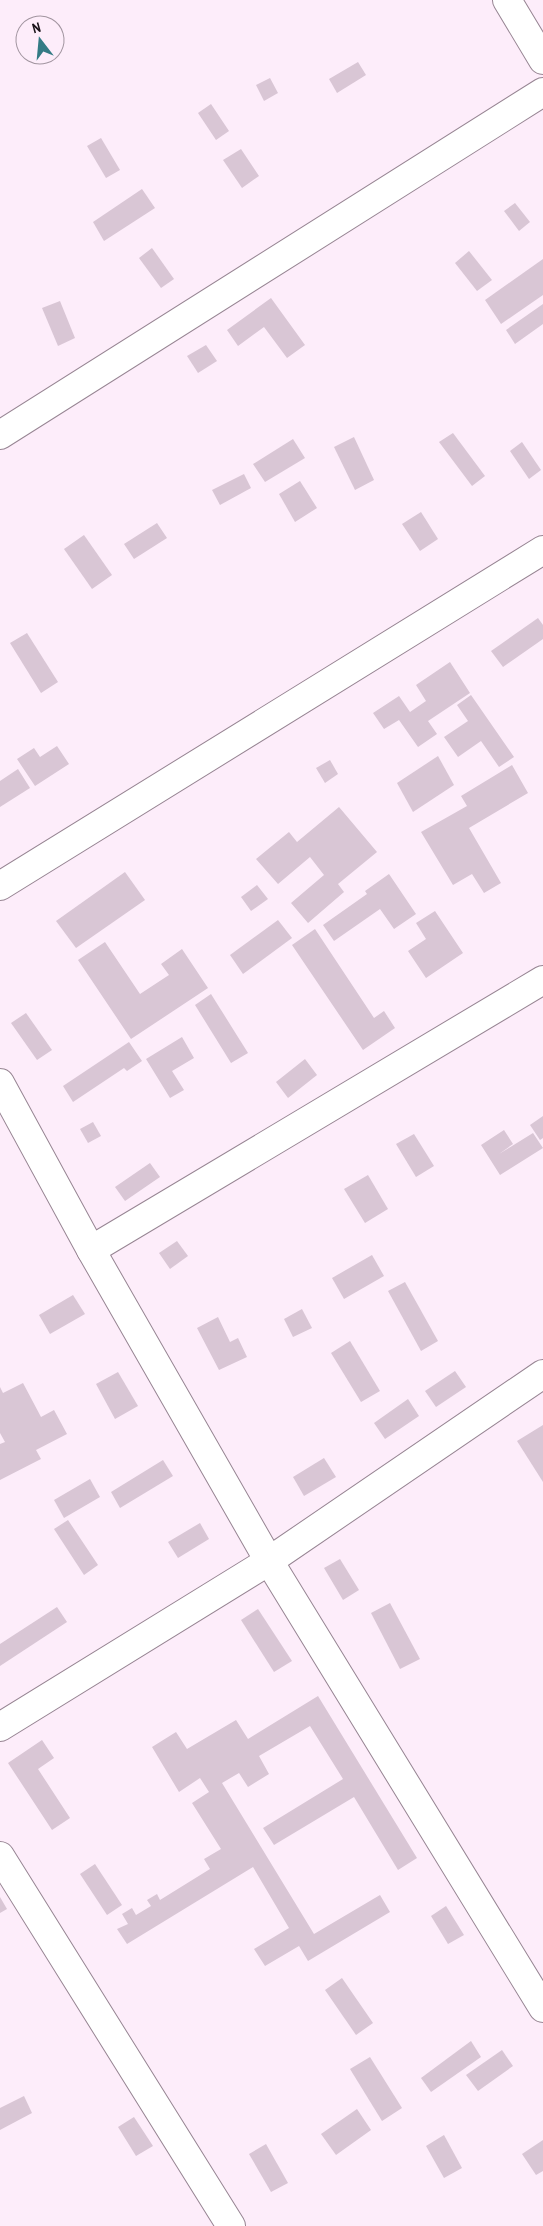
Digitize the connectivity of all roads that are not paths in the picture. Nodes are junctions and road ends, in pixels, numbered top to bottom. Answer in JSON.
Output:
{"nodes":[{"id":1,"x":508,"y":0,"type":"edge"},
{"id":2,"x":543,"y":60,"type":"edge"},
{"id":3,"x":543,"y":92,"type":"edge"},
{"id":4,"x":0,"y":435,"type":"edge"},
{"id":5,"x":543,"y":550,"type":"edge"},
{"id":6,"x":0,"y":886,"type":"edge"},
{"id":7,"x":543,"y":980,"type":"edge"},
{"id":8,"x":0,"y":1083,"type":"edge"},
{"id":9,"x":91,"y":1250,"type":"junction"},
{"id":10,"x":543,"y":1374,"type":"edge"},
{"id":11,"x":268,"y":1561,"type":"junction"},
{"id":12,"x":0,"y":1727,"type":"edge"},
{"id":13,"x":0,"y":1856,"type":"edge"},
{"id":14,"x":543,"y":2008,"type":"edge"},
{"id":15,"x":231,"y":2226,"type":"edge"}],
"edges":[{"from":1,"to":2,"type":"street"},
{"from":3,"to":4,"type":"street"},
{"from":5,"to":6,"type":"street"},
{"from":7,"to":9,"type":"street"},
{"from":8,"to":9,"type":"street"},
{"from":9,"to":11,"type":"street"},
{"from":10,"to":11,"type":"street"},
{"from":11,"to":12,"type":"street"},
{"from":11,"to":14,"type":"street"},
{"from":13,"to":15,"type":"street"}]}
